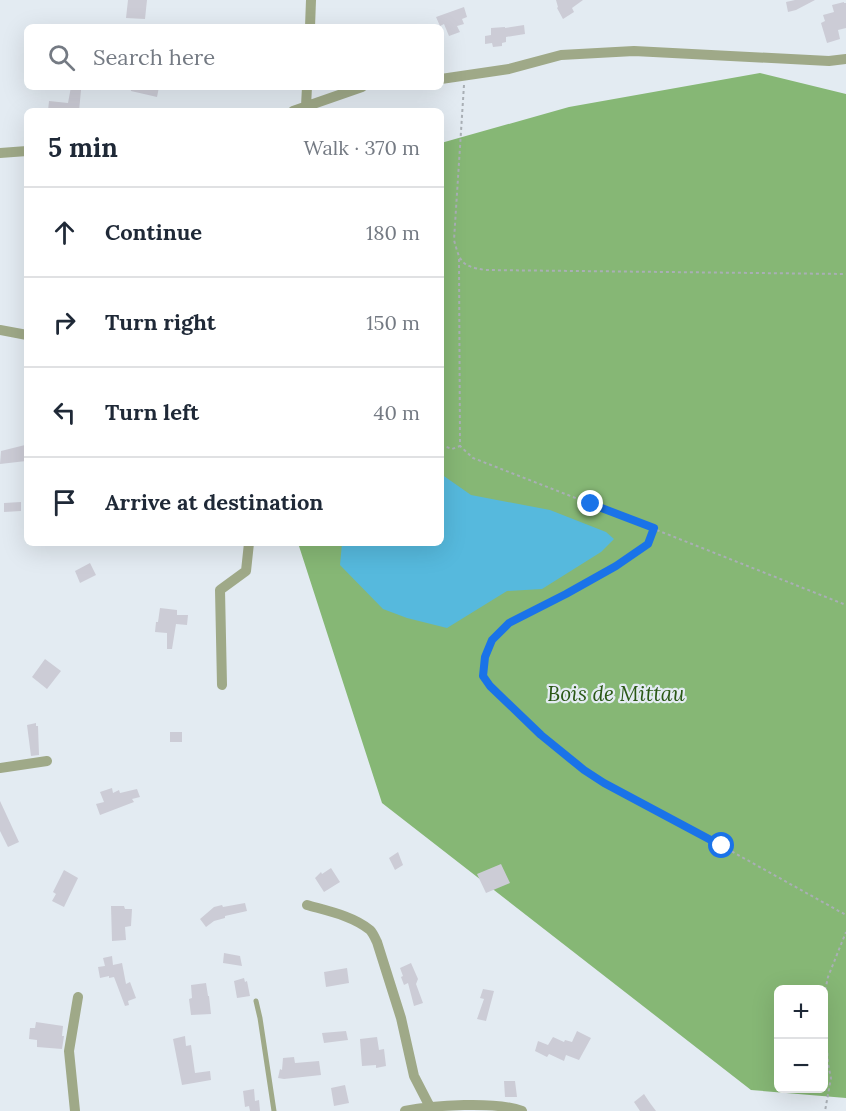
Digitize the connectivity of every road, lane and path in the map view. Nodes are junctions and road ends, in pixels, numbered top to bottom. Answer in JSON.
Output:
{"nodes":[{"id":1,"x":311,"y":0,"type":"edge"},
{"id":2,"x":310,"y":24,"type":"edge"},
{"id":3,"x":846,"y":59,"type":"edge"},
{"id":4,"x":465,"y":76,"type":"junction"},
{"id":5,"x":444,"y":79,"type":"edge"},
{"id":6,"x":307,"y":90,"type":"edge"},
{"id":7,"x":353,"y":90,"type":"edge"},
{"id":8,"x":306,"y":106,"type":"junction"},
{"id":9,"x":301,"y":108,"type":"edge"},
{"id":10,"x":24,"y":151,"type":"edge"},
{"id":11,"x":0,"y":153,"type":"edge"},
{"id":12,"x":459,"y":259,"type":"junction"},
{"id":13,"x":846,"y":274,"type":"edge"},
{"id":14,"x":0,"y":330,"type":"edge"},
{"id":15,"x":24,"y":334,"type":"edge"},
{"id":16,"x":444,"y":446,"type":"edge"},
{"id":17,"x":460,"y":446,"type":"junction"},
{"id":18,"x":654,"y":528,"type":"junction"},
{"id":19,"x":249,"y":546,"type":"edge"},
{"id":20,"x":846,"y":605,"type":"edge"},
{"id":21,"x":222,"y":685,"type":"dead end"},
{"id":22,"x":47,"y":761,"type":"dead end"},
{"id":23,"x":0,"y":768,"type":"edge"},
{"id":24,"x":308,"y":905,"type":"dead end"},
{"id":25,"x":846,"y":915,"type":"edge"},
{"id":26,"x":846,"y":932,"type":"edge"},
{"id":27,"x":826,"y":985,"type":"edge"},
{"id":28,"x":78,"y":997,"type":"dead end"},
{"id":29,"x":256,"y":1000,"type":"dead end"},
{"id":30,"x":827,"y":1039,"type":"edge"},
{"id":31,"x":430,"y":1107,"type":"junction"},
{"id":32,"x":75,"y":1111,"type":"edge"},
{"id":33,"x":274,"y":1111,"type":"edge"},
{"id":34,"x":405,"y":1111,"type":"edge"},
{"id":35,"x":522,"y":1111,"type":"edge"},
{"id":36,"x":825,"y":1111,"type":"edge"}],
"edges":[{"from":1,"to":2,"type":"street"},
{"from":3,"to":4,"type":"street"},
{"from":4,"to":5,"type":"street"},
{"from":4,"to":12,"type":"path"},
{"from":6,"to":8,"type":"street"},
{"from":7,"to":8,"type":"street"},
{"from":8,"to":9,"type":"street"},
{"from":10,"to":11,"type":"street"},
{"from":12,"to":13,"type":"path"},
{"from":12,"to":17,"type":"path"},
{"from":14,"to":15,"type":"street"},
{"from":16,"to":17,"type":"path"},
{"from":17,"to":18,"type":"path"},
{"from":18,"to":20,"type":"path"},
{"from":18,"to":25,"type":"path"},
{"from":19,"to":21,"type":"street"},
{"from":22,"to":23,"type":"street"},
{"from":24,"to":31,"type":"street"},
{"from":26,"to":27,"type":"path"},
{"from":28,"to":32,"type":"street"},
{"from":29,"to":33,"type":"lane"},
{"from":30,"to":36,"type":"path"},
{"from":31,"to":34,"type":"street"},
{"from":31,"to":35,"type":"street"}]}
